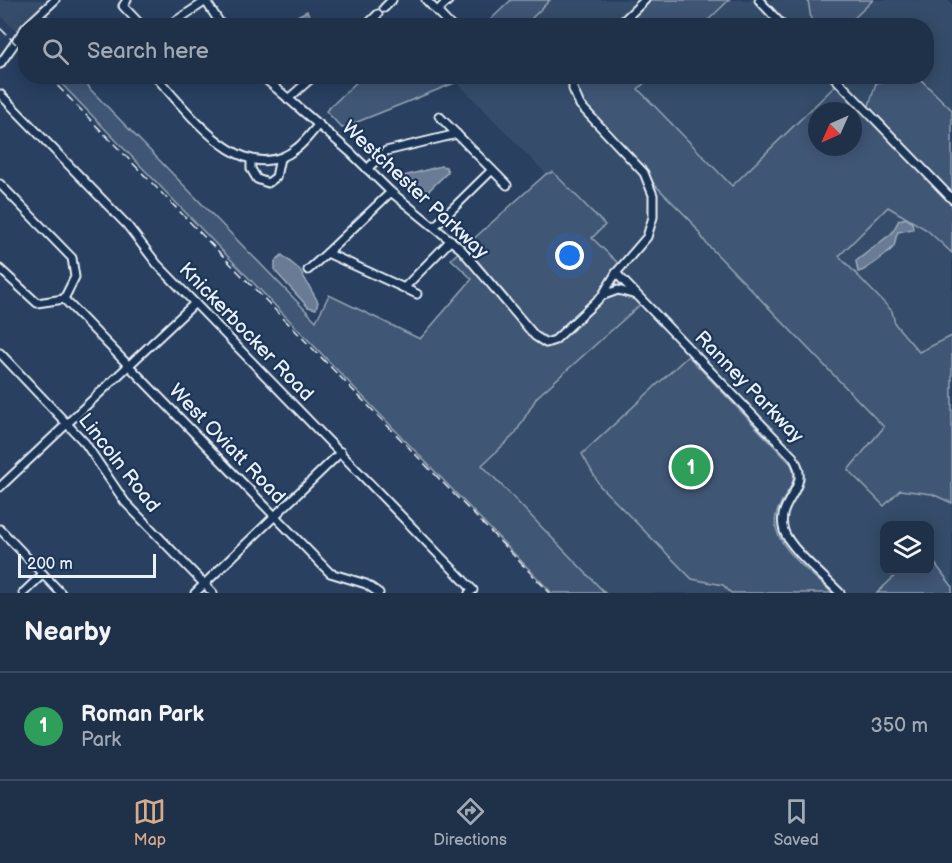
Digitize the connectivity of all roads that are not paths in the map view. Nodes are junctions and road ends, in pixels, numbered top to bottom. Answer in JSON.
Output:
{"nodes":[{"id":1,"x":54,"y":0,"type":"edge"},
{"id":2,"x":127,"y":0,"type":"edge"},
{"id":3,"x":392,"y":0,"type":"edge"},
{"id":4,"x":426,"y":0,"type":"edge"},
{"id":5,"x":449,"y":0,"type":"edge"},
{"id":6,"x":645,"y":0,"type":"edge"},
{"id":7,"x":759,"y":0,"type":"edge"},
{"id":8,"x":206,"y":1,"type":"edge"},
{"id":9,"x":384,"y":8,"type":"dead end"},
{"id":10,"x":437,"y":11,"type":"junction"},
{"id":11,"x":378,"y":14,"type":"dead end"},
{"id":12,"x":35,"y":18,"type":"edge"},
{"id":13,"x":134,"y":18,"type":"edge"},
{"id":14,"x":180,"y":18,"type":"edge"},
{"id":15,"x":217,"y":18,"type":"edge"},
{"id":16,"x":374,"y":18,"type":"edge"},
{"id":17,"x":444,"y":18,"type":"edge"},
{"id":18,"x":626,"y":18,"type":"edge"},
{"id":19,"x":776,"y":18,"type":"edge"},
{"id":20,"x":18,"y":38,"type":"edge"},
{"id":21,"x":0,"y":64,"type":"edge"},
{"id":22,"x":163,"y":84,"type":"edge"},
{"id":23,"x":271,"y":84,"type":"edge"},
{"id":24,"x":306,"y":84,"type":"edge"},
{"id":25,"x":574,"y":84,"type":"edge"},
{"id":26,"x":841,"y":84,"type":"edge"},
{"id":27,"x":0,"y":94,"type":"edge"},
{"id":28,"x":288,"y":99,"type":"junction"},
{"id":29,"x":439,"y":116,"type":"dead end"},
{"id":30,"x":319,"y":124,"type":"junction"},
{"id":31,"x":457,"y":134,"type":"junction"},
{"id":32,"x":280,"y":158,"type":"junction"},
{"id":33,"x":251,"y":160,"type":"junction"},
{"id":34,"x":367,"y":168,"type":"junction"},
{"id":35,"x":492,"y":170,"type":"junction"},
{"id":36,"x":0,"y":184,"type":"edge"},
{"id":37,"x":507,"y":185,"type":"dead end"},
{"id":38,"x":390,"y":192,"type":"junction"},
{"id":39,"x":952,"y":199,"type":"edge"},
{"id":40,"x":435,"y":226,"type":"junction"},
{"id":41,"x":451,"y":240,"type":"junction"},
{"id":42,"x":327,"y":253,"type":"junction"},
{"id":43,"x":0,"y":269,"type":"edge"},
{"id":44,"x":308,"y":270,"type":"dead end"},
{"id":45,"x":616,"y":273,"type":"junction"},
{"id":46,"x":404,"y":288,"type":"junction"},
{"id":47,"x":417,"y":294,"type":"dead end"},
{"id":48,"x":639,"y":296,"type":"junction"},
{"id":49,"x":602,"y":297,"type":"junction"},
{"id":50,"x":64,"y":299,"type":"junction"},
{"id":51,"x":195,"y":303,"type":"junction"},
{"id":52,"x":0,"y":354,"type":"edge"},
{"id":53,"x":129,"y":366,"type":"junction"},
{"id":54,"x":68,"y":423,"type":"junction"},
{"id":55,"x":341,"y":452,"type":"junction"},
{"id":56,"x":0,"y":487,"type":"edge"},
{"id":57,"x":274,"y":517,"type":"junction"},
{"id":58,"x":0,"y":529,"type":"edge"},
{"id":59,"x":43,"y":574,"type":"junction"},
{"id":60,"x":204,"y":584,"type":"junction"},
{"id":61,"x":471,"y":591,"type":"edge"},
{"id":62,"x":23,"y":593,"type":"edge"},
{"id":63,"x":61,"y":593,"type":"edge"},
{"id":64,"x":195,"y":593,"type":"edge"},
{"id":65,"x":213,"y":593,"type":"edge"},
{"id":66,"x":379,"y":593,"type":"edge"},
{"id":67,"x":840,"y":593,"type":"edge"}],
"edges":[{"from":1,"to":12,"type":"street"},
{"from":2,"to":13,"type":"street"},
{"from":3,"to":9,"type":"street"},
{"from":4,"to":10,"type":"street"},
{"from":5,"to":10,"type":"street"},
{"from":6,"to":18,"type":"street"},
{"from":7,"to":19,"type":"street"},
{"from":8,"to":14,"type":"street"},
{"from":8,"to":15,"type":"street"},
{"from":10,"to":17,"type":"street"},
{"from":11,"to":16,"type":"street"},
{"from":20,"to":21,"type":"street"},
{"from":22,"to":33,"type":"street"},
{"from":23,"to":28,"type":"street","name":"Westchester Parkway"},
{"from":24,"to":28,"type":"street"},
{"from":25,"to":45,"type":"street","name":"Westchester Parkway"},
{"from":26,"to":39,"type":"street"},
{"from":27,"to":51,"type":"street","name":"Knickerbocker Road"},
{"from":28,"to":30,"type":"street","name":"Westchester Parkway"},
{"from":29,"to":31,"type":"street"},
{"from":30,"to":32,"type":"street"},
{"from":30,"to":34,"type":"street","name":"Westchester Parkway"},
{"from":31,"to":34,"type":"street"},
{"from":31,"to":35,"type":"street"},
{"from":32,"to":33,"type":"street"},
{"from":32,"to":33,"type":"street"},
{"from":34,"to":38,"type":"street","name":"Westchester Parkway"},
{"from":35,"to":37,"type":"street"},
{"from":35,"to":40,"type":"street"},
{"from":36,"to":50,"type":"street"},
{"from":38,"to":40,"type":"street","name":"Westchester Parkway"},
{"from":38,"to":42,"type":"street"},
{"from":40,"to":41,"type":"street","name":"Westchester Parkway"},
{"from":41,"to":46,"type":"street"},
{"from":41,"to":49,"type":"street","name":"Westchester Parkway"},
{"from":42,"to":44,"type":"street"},
{"from":42,"to":46,"type":"street"},
{"from":43,"to":50,"type":"street"},
{"from":45,"to":48,"type":"street","name":"Ranney Parkway"},
{"from":45,"to":49,"type":"street","name":"Westchester Parkway"},
{"from":46,"to":47,"type":"street"},
{"from":48,"to":49,"type":"street"},
{"from":48,"to":67,"type":"street","name":"Ranney Parkway"},
{"from":50,"to":53,"type":"street","name":"West Oviatt Road"},
{"from":51,"to":53,"type":"street"},
{"from":51,"to":55,"type":"street","name":"Knickerbocker Road"},
{"from":52,"to":54,"type":"street","name":"Lincoln Road"},
{"from":53,"to":54,"type":"street"},
{"from":53,"to":57,"type":"street","name":"West Oviatt Road"},
{"from":54,"to":56,"type":"street"},
{"from":54,"to":60,"type":"street","name":"Lincoln Road"},
{"from":55,"to":57,"type":"street"},
{"from":55,"to":61,"type":"street","name":"Knickerbocker Road"},
{"from":57,"to":60,"type":"street"},
{"from":57,"to":66,"type":"street","name":"West Oviatt Road"},
{"from":58,"to":59,"type":"street"},
{"from":59,"to":62,"type":"street"},
{"from":59,"to":63,"type":"street"},
{"from":60,"to":64,"type":"street"},
{"from":60,"to":65,"type":"street","name":"Lincoln Road"}]}
